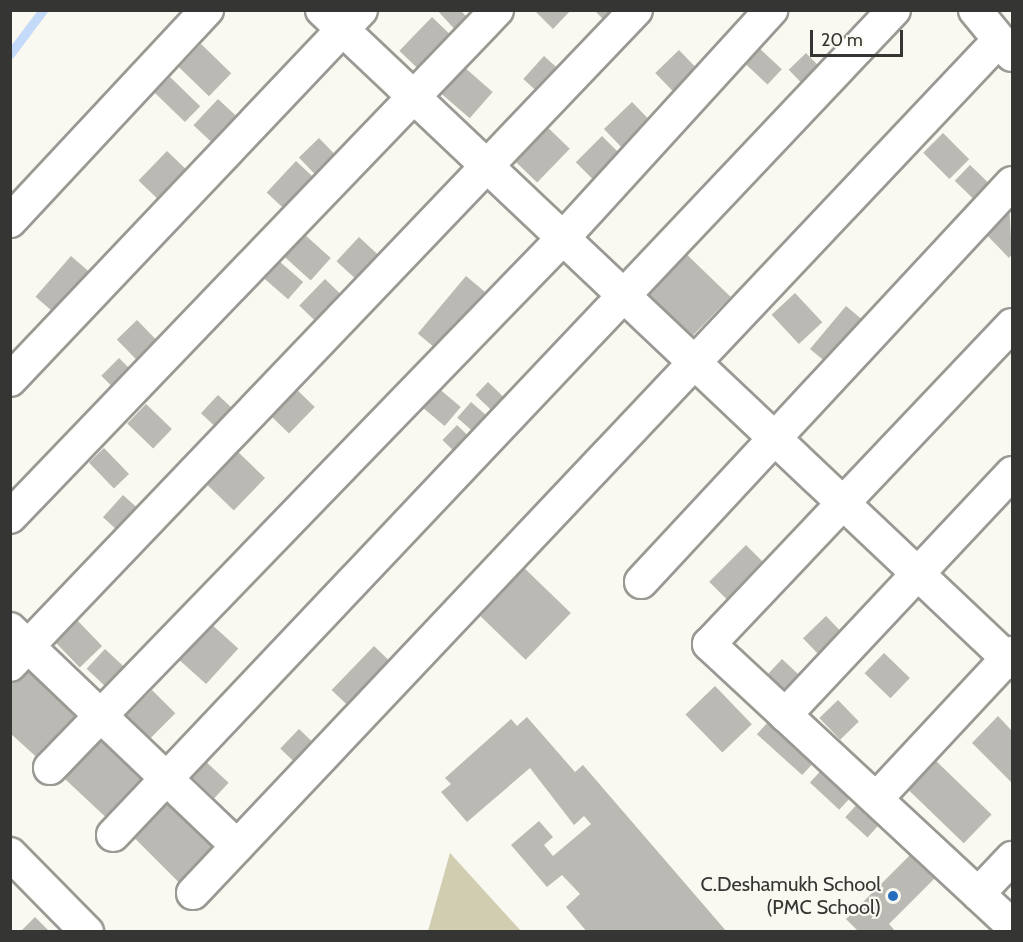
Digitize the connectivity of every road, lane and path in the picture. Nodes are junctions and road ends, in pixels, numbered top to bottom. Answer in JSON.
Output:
{"nodes":[{"id":1,"x":207,"y":10,"type":"edge"},
{"id":2,"x":497,"y":10,"type":"edge"},
{"id":3,"x":636,"y":10,"type":"edge"},
{"id":4,"x":771,"y":10,"type":"edge"},
{"id":5,"x":894,"y":10,"type":"edge"},
{"id":6,"x":975,"y":10,"type":"edge"},
{"id":7,"x":342,"y":17,"type":"edge"},
{"id":8,"x":1006,"y":48,"type":"edge"},
{"id":9,"x":413,"y":96,"type":"junction"},
{"id":10,"x":485,"y":164,"type":"junction"},
{"id":11,"x":1012,"y":183,"type":"edge"},
{"id":12,"x":10,"y":221,"type":"edge"},
{"id":13,"x":563,"y":238,"type":"junction"},
{"id":14,"x":624,"y":296,"type":"junction"},
{"id":15,"x":1012,"y":325,"type":"edge"},
{"id":16,"x":694,"y":362,"type":"junction"},
{"id":17,"x":10,"y":380,"type":"edge"},
{"id":18,"x":775,"y":438,"type":"junction"},
{"id":19,"x":1012,"y":473,"type":"edge"},
{"id":20,"x":843,"y":503,"type":"junction"},
{"id":21,"x":10,"y":517,"type":"edge"},
{"id":22,"x":918,"y":574,"type":"junction"},
{"id":23,"x":641,"y":582,"type":"dead end"},
{"id":24,"x":16,"y":647,"type":"edge"},
{"id":25,"x":1011,"y":658,"type":"edge"},
{"id":26,"x":100,"y":715,"type":"junction"},
{"id":27,"x":785,"y":715,"type":"junction"},
{"id":28,"x":50,"y":768,"type":"dead end"},
{"id":29,"x":167,"y":778,"type":"junction"},
{"id":30,"x":876,"y":799,"type":"junction"},
{"id":31,"x":113,"y":835,"type":"dead end"},
{"id":32,"x":237,"y":846,"type":"junction"},
{"id":33,"x":10,"y":854,"type":"edge"},
{"id":34,"x":1012,"y":858,"type":"edge"},
{"id":35,"x":193,"y":893,"type":"dead end"},
{"id":36,"x":978,"y":894,"type":"junction"},
{"id":37,"x":1012,"y":926,"type":"edge"},
{"id":38,"x":87,"y":932,"type":"edge"}],
"edges":[{"from":1,"to":12,"type":"street"},
{"from":2,"to":9,"type":"street"},
{"from":3,"to":10,"type":"street"},
{"from":4,"to":13,"type":"street"},
{"from":5,"to":14,"type":"street"},
{"from":6,"to":8,"type":"street"},
{"from":7,"to":9,"type":"street"},
{"from":7,"to":17,"type":"street"},
{"from":8,"to":16,"type":"street"},
{"from":9,"to":10,"type":"street"},
{"from":9,"to":21,"type":"street"},
{"from":10,"to":13,"type":"street"},
{"from":10,"to":24,"type":"street"},
{"from":11,"to":18,"type":"street"},
{"from":13,"to":14,"type":"street"},
{"from":13,"to":26,"type":"street"},
{"from":14,"to":16,"type":"street"},
{"from":14,"to":29,"type":"street"},
{"from":15,"to":20,"type":"street"},
{"from":16,"to":18,"type":"street"},
{"from":16,"to":32,"type":"street"},
{"from":18,"to":20,"type":"street"},
{"from":18,"to":23,"type":"street"},
{"from":19,"to":22,"type":"street"},
{"from":20,"to":22,"type":"street"},
{"from":20,"to":27,"type":"street"},
{"from":22,"to":25,"type":"street"},
{"from":22,"to":27,"type":"street"},
{"from":24,"to":26,"type":"street"},
{"from":25,"to":30,"type":"street"},
{"from":26,"to":28,"type":"street"},
{"from":26,"to":29,"type":"street"},
{"from":27,"to":30,"type":"street"},
{"from":29,"to":31,"type":"street"},
{"from":29,"to":32,"type":"street"},
{"from":30,"to":36,"type":"street"},
{"from":32,"to":35,"type":"street"},
{"from":33,"to":38,"type":"street"},
{"from":34,"to":36,"type":"street"},
{"from":36,"to":37,"type":"street"}]}
